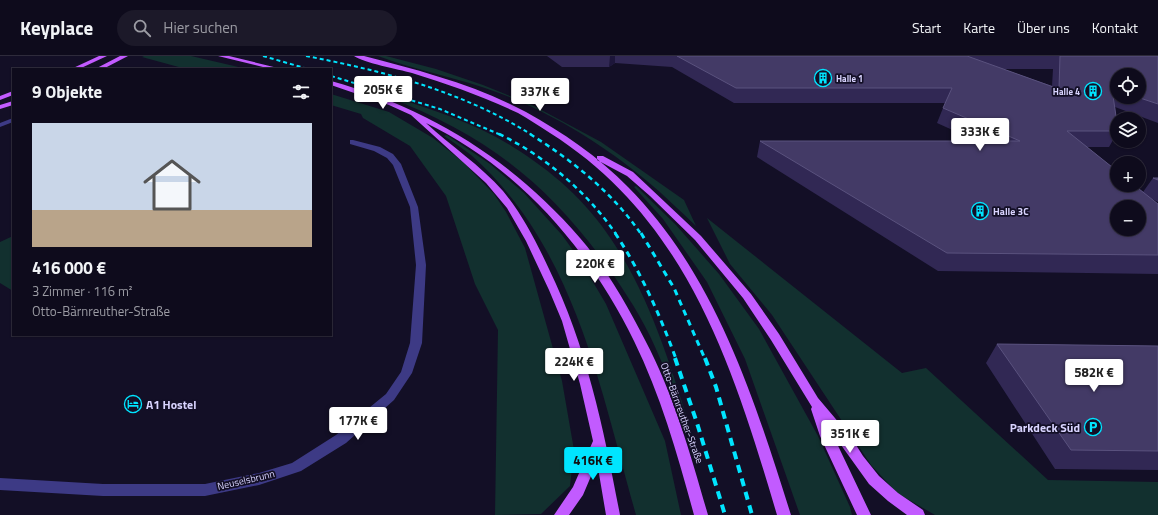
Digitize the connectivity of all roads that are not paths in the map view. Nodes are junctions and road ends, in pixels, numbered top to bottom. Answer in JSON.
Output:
{"nodes":[{"id":1,"x":104,"y":56,"type":"edge"},
{"id":2,"x":125,"y":56,"type":"edge"},
{"id":3,"x":221,"y":56,"type":"edge"},
{"id":4,"x":357,"y":56,"type":"edge"},
{"id":5,"x":76,"y":68,"type":"edge"},
{"id":6,"x":100,"y":68,"type":"edge"},
{"id":7,"x":275,"y":68,"type":"edge"},
{"id":8,"x":332,"y":83,"type":"edge"},
{"id":9,"x":12,"y":93,"type":"edge"},
{"id":10,"x":0,"y":98,"type":"edge"},
{"id":11,"x":12,"y":103,"type":"edge"},
{"id":12,"x":0,"y":107,"type":"edge"},
{"id":13,"x":410,"y":110,"type":"junction"},
{"id":14,"x":12,"y":120,"type":"edge"},
{"id":15,"x":0,"y":125,"type":"edge"},
{"id":16,"x":353,"y":142,"type":"dead end"},
{"id":17,"x":581,"y":149,"type":"junction"},
{"id":18,"x":814,"y":401,"type":"junction"},
{"id":19,"x":599,"y":442,"type":"junction"},
{"id":20,"x":0,"y":484,"type":"edge"},
{"id":21,"x":561,"y":515,"type":"edge"},
{"id":22,"x":612,"y":515,"type":"edge"},
{"id":23,"x":701,"y":515,"type":"edge"},
{"id":24,"x":784,"y":515,"type":"edge"},
{"id":25,"x":864,"y":515,"type":"edge"},
{"id":26,"x":918,"y":515,"type":"edge"}],
"edges":[{"from":1,"to":5,"type":"main road"},
{"from":2,"to":6,"type":"main road"},
{"from":3,"to":7,"type":"main road"},
{"from":4,"to":17,"type":"main road"},
{"from":8,"to":13,"type":"main road","name":"Otto-Bärnreuther-Straße"},
{"from":9,"to":10,"type":"main road"},
{"from":11,"to":12,"type":"main road"},
{"from":13,"to":19,"type":"main road","name":"Otto-Bärnreuther-Straße"},
{"from":13,"to":23,"type":"main road","name":"Otto-Bärnreuther-Straße"},
{"from":14,"to":15,"type":"street"},
{"from":16,"to":20,"type":"street","name":"Neuselsbrunn"},
{"from":17,"to":18,"type":"main road"},
{"from":17,"to":24,"type":"main road"},
{"from":18,"to":25,"type":"main road"},
{"from":18,"to":26,"type":"main road"},
{"from":19,"to":21,"type":"main road"},
{"from":19,"to":22,"type":"main road","name":"Otto-Bärnreuther-Straße"}]}
